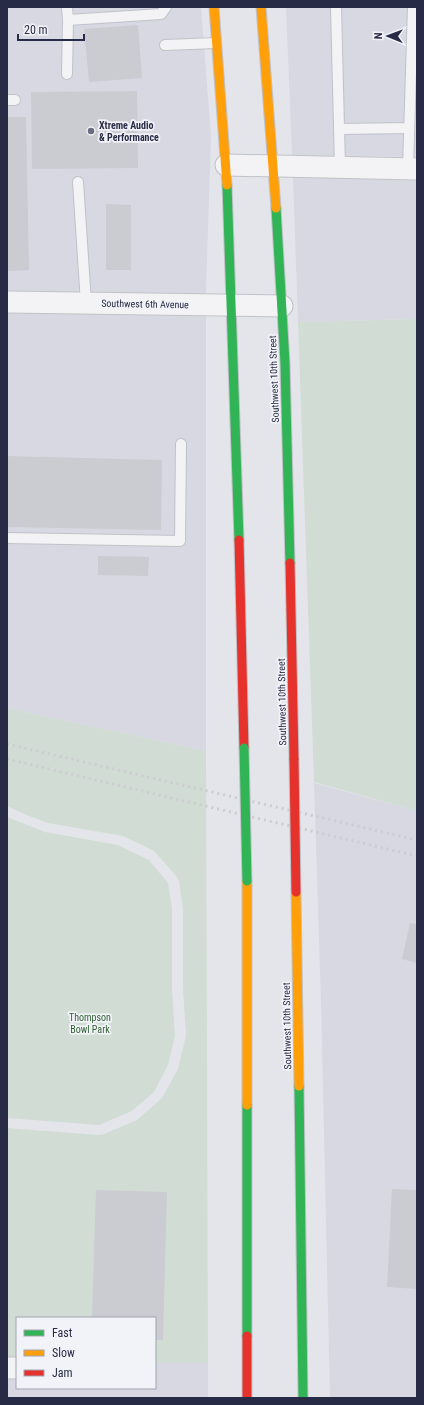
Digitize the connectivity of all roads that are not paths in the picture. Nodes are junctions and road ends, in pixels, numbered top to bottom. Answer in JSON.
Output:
{"nodes":[{"id":1,"x":67,"y":7,"type":"edge"},
{"id":2,"x":166,"y":7,"type":"edge"},
{"id":3,"x":214,"y":7,"type":"edge"},
{"id":4,"x":261,"y":7,"type":"edge"},
{"id":5,"x":336,"y":7,"type":"edge"},
{"id":6,"x":413,"y":7,"type":"edge"},
{"id":7,"x":68,"y":20,"type":"junction"},
{"id":8,"x":216,"y":43,"type":"junction"},
{"id":9,"x":165,"y":45,"type":"dead end"},
{"id":10,"x":67,"y":74,"type":"dead end"},
{"id":11,"x":409,"y":128,"type":"junction"},
{"id":12,"x":339,"y":129,"type":"junction"},
{"id":13,"x":226,"y":165,"type":"junction"},
{"id":14,"x":274,"y":166,"type":"junction"},
{"id":15,"x":340,"y":167,"type":"junction"},
{"id":16,"x":413,"y":168,"type":"edge"},
{"id":17,"x":78,"y":182,"type":"dead end"},
{"id":18,"x":7,"y":302,"type":"edge"},
{"id":19,"x":86,"y":303,"type":"junction"},
{"id":20,"x":231,"y":306,"type":"junction"},
{"id":21,"x":282,"y":306,"type":"junction"},
{"id":22,"x":181,"y":444,"type":"dead end"},
{"id":23,"x":7,"y":538,"type":"edge"},
{"id":24,"x":247,"y":1398,"type":"edge"},
{"id":25,"x":302,"y":1398,"type":"edge"}],
"edges":[{"from":1,"to":7,"type":"lane"},
{"from":2,"to":7,"type":"lane"},
{"from":3,"to":8,"type":"main road"},
{"from":4,"to":14,"type":"main road","name":"Southwest 10th Street"},
{"from":5,"to":12,"type":"lane"},
{"from":6,"to":11,"type":"lane"},
{"from":7,"to":10,"type":"lane"},
{"from":8,"to":9,"type":"lane"},
{"from":8,"to":13,"type":"main road"},
{"from":11,"to":12,"type":"lane"},
{"from":11,"to":16,"type":"lane"},
{"from":12,"to":15,"type":"lane"},
{"from":13,"to":14,"type":"street"},
{"from":13,"to":20,"type":"main road"},
{"from":14,"to":15,"type":"street"},
{"from":14,"to":21,"type":"main road","name":"Southwest 10th Street"},
{"from":15,"to":16,"type":"street"},
{"from":17,"to":19,"type":"lane"},
{"from":18,"to":19,"type":"street","name":"Southwest 6th Avenue"},
{"from":19,"to":20,"type":"street","name":"Southwest 6th Avenue"},
{"from":20,"to":21,"type":"street","name":"Southwest 6th Avenue"},
{"from":20,"to":24,"type":"main road","bridge":true},
{"from":21,"to":25,"type":"main road","name":"Southwest 10th Street","bridge":true},
{"from":22,"to":23,"type":"lane"}]}
